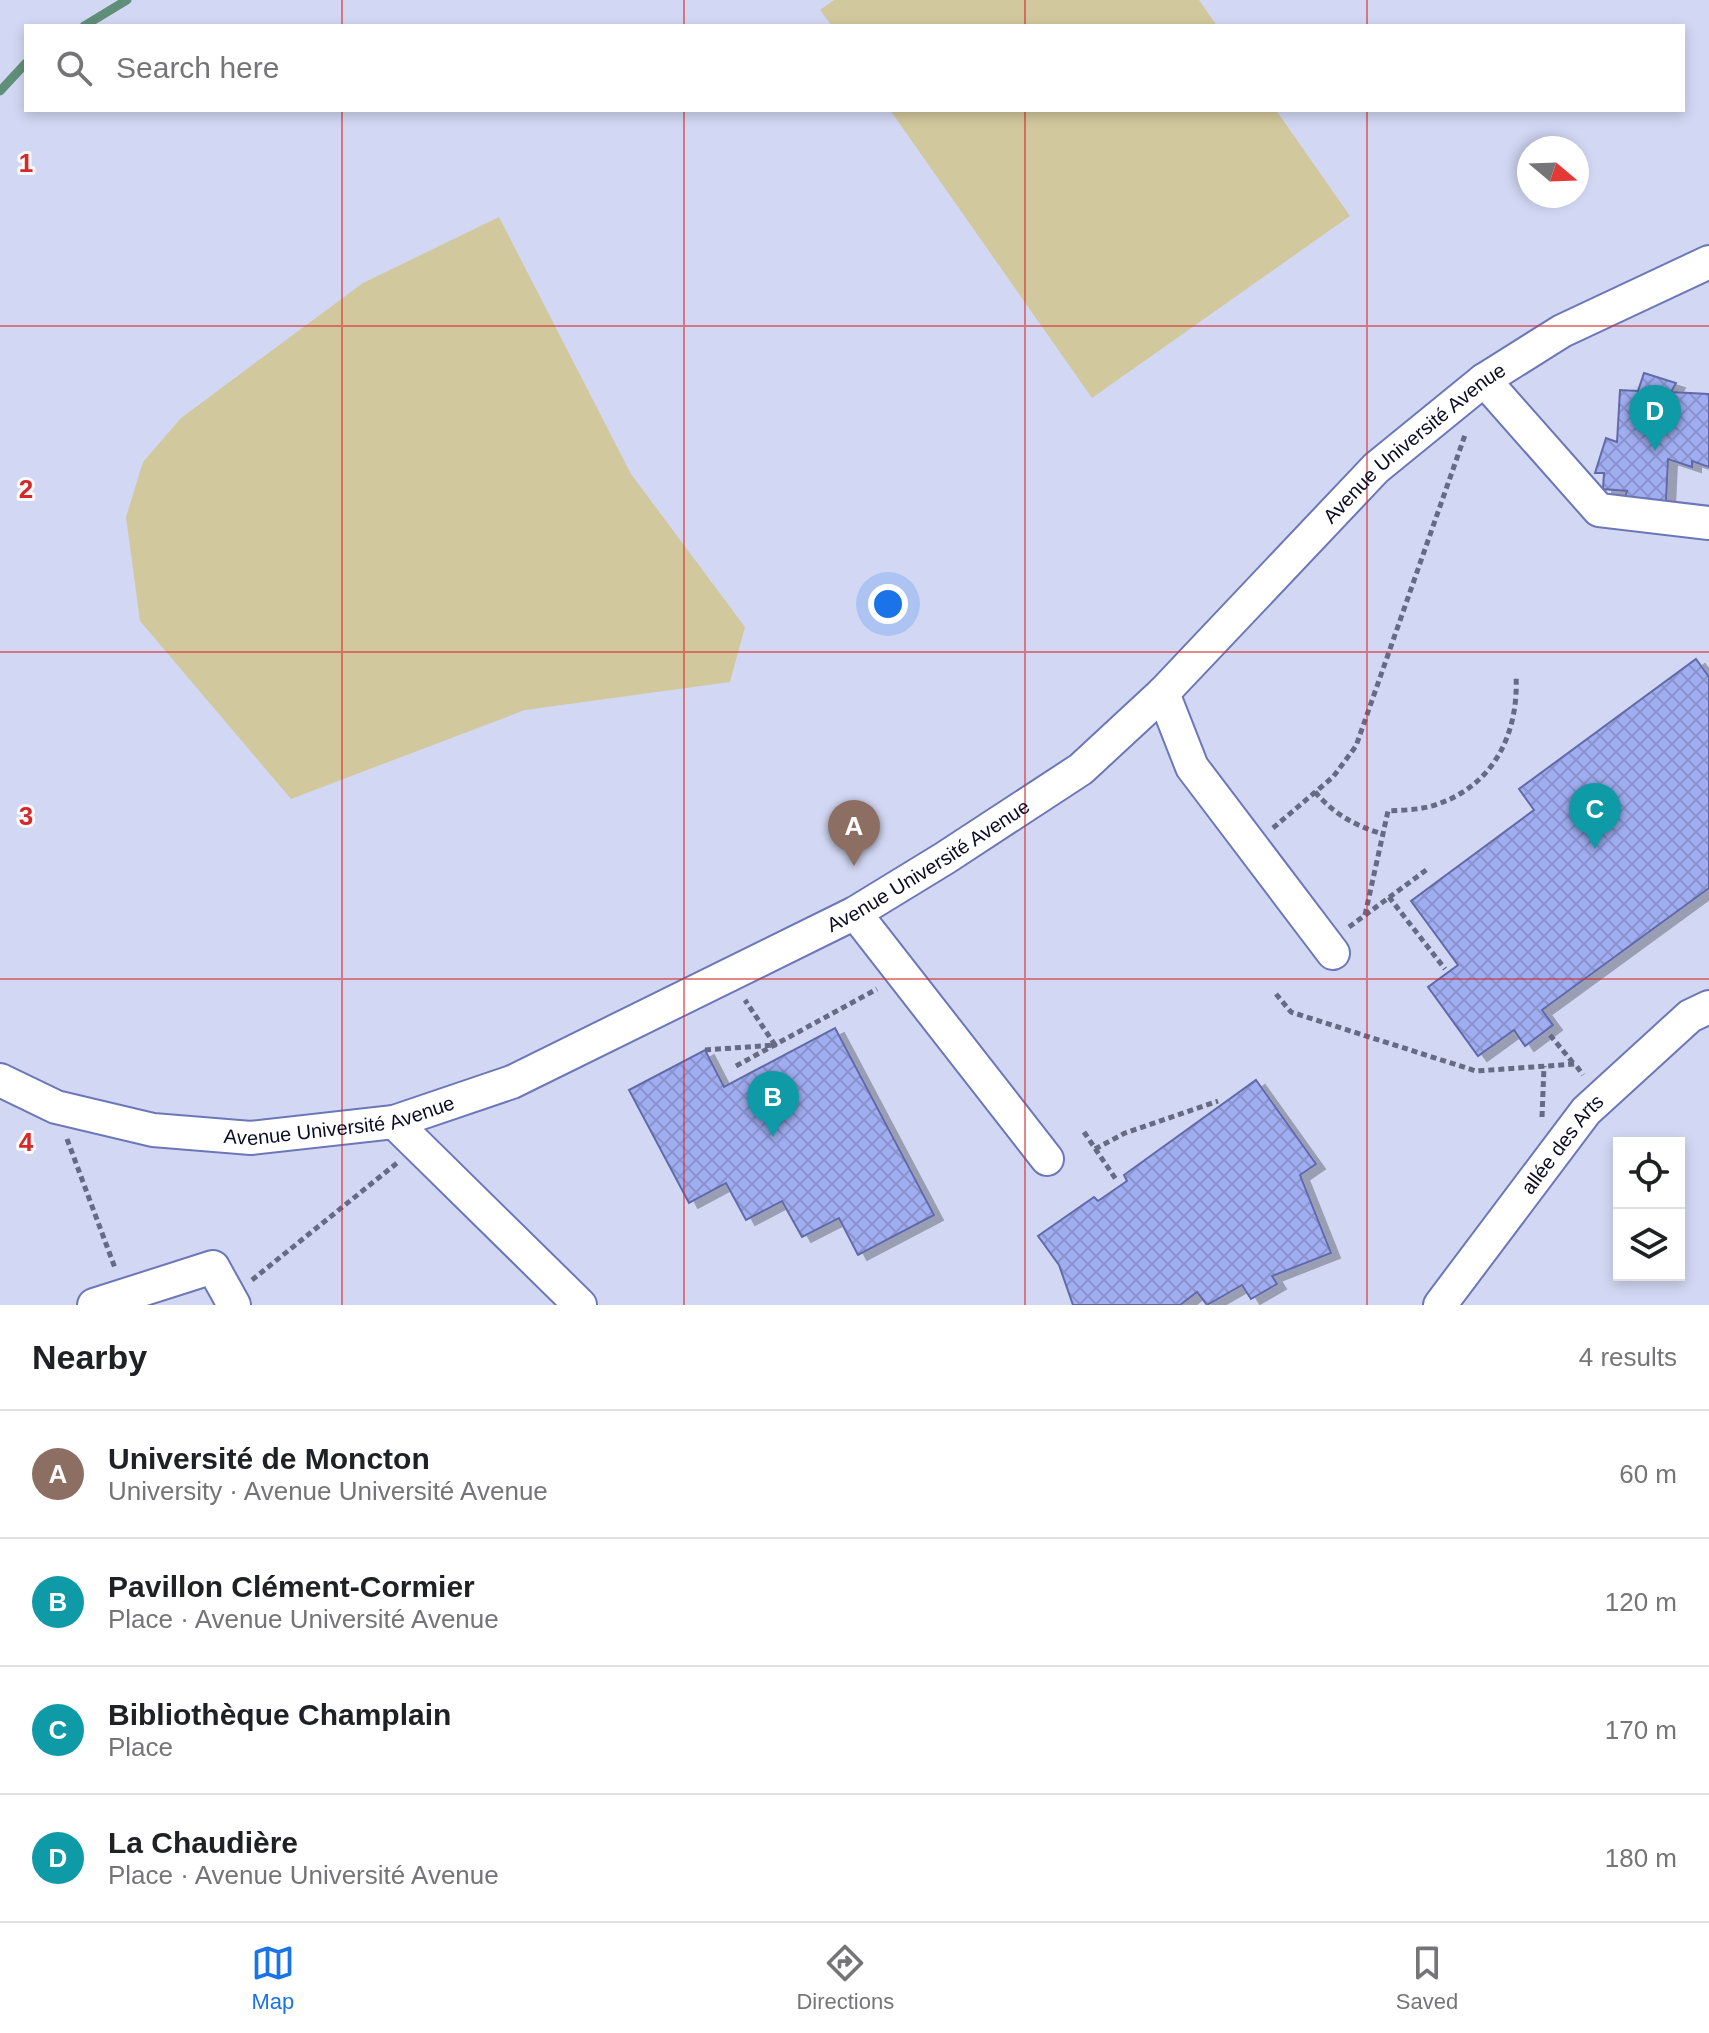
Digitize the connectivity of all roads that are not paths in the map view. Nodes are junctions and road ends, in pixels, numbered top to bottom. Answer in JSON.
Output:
{"nodes":[{"id":1,"x":1709,"y":262,"type":"edge"},
{"id":2,"x":1484,"y":380,"type":"junction"},
{"id":3,"x":1709,"y":523,"type":"edge"},
{"id":4,"x":1163,"y":693,"type":"junction"},
{"id":5,"x":855,"y":913,"type":"junction"},
{"id":6,"x":1330,"y":949,"type":"road end"},
{"id":7,"x":1709,"y":1007,"type":"edge"},
{"id":8,"x":0,"y":1080,"type":"edge"},
{"id":9,"x":394,"y":1122,"type":"junction"},
{"id":10,"x":1047,"y":1159,"type":"dead end"},
{"id":11,"x":232,"y":1302,"type":"edge"},
{"id":12,"x":94,"y":1305,"type":"edge"},
{"id":13,"x":580,"y":1305,"type":"edge"},
{"id":14,"x":1440,"y":1305,"type":"edge"}],
"edges":[{"from":1,"to":2,"type":"street","name":"Avenue Université Avenue"},
{"from":2,"to":3,"type":"street"},
{"from":2,"to":4,"type":"street","name":"Avenue Université Avenue"},
{"from":4,"to":5,"type":"street","name":"Avenue Université Avenue"},
{"from":4,"to":6,"type":"street"},
{"from":5,"to":9,"type":"street","name":"Avenue Université Avenue"},
{"from":5,"to":10,"type":"street"},
{"from":7,"to":14,"type":"street","name":"allée des Arts"},
{"from":8,"to":9,"type":"street","name":"Avenue Université Avenue"},
{"from":9,"to":13,"type":"street"},
{"from":11,"to":12,"type":"street"}]}
